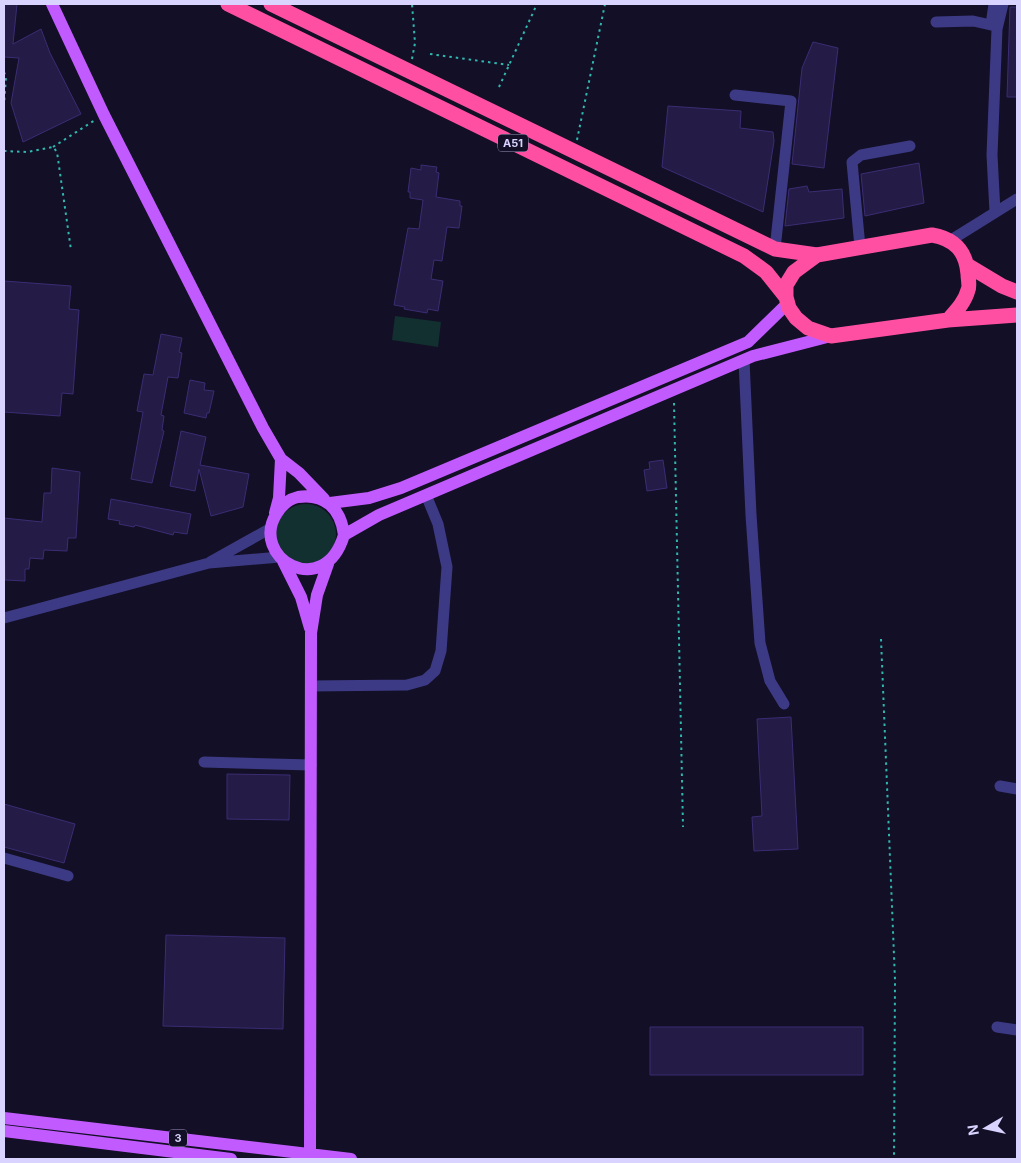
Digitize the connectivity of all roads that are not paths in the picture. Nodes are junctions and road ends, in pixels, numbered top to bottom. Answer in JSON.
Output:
{"nodes":[{"id":1,"x":52,"y":4,"type":"edge"},
{"id":2,"x":228,"y":4,"type":"edge"},
{"id":3,"x":271,"y":4,"type":"edge"},
{"id":4,"x":994,"y":4,"type":"edge"},
{"id":5,"x":1003,"y":4,"type":"edge"},
{"id":6,"x":936,"y":22,"type":"dead end"},
{"id":7,"x":991,"y":24,"type":"junction"},
{"id":8,"x":997,"y":54,"type":"junction"},
{"id":9,"x":735,"y":95,"type":"dead end"},
{"id":10,"x":910,"y":146,"type":"dead end"},
{"id":11,"x":1017,"y":199,"type":"edge"},
{"id":12,"x":995,"y":212,"type":"junction"},
{"id":13,"x":951,"y":240,"type":"junction"},
{"id":14,"x":775,"y":248,"type":"junction"},
{"id":15,"x":860,"y":248,"type":"junction"},
{"id":16,"x":817,"y":255,"type":"junction"},
{"id":17,"x":967,"y":265,"type":"junction"},
{"id":18,"x":1017,"y":292,"type":"edge"},
{"id":19,"x":787,"y":300,"type":"junction"},
{"id":20,"x":1017,"y":315,"type":"edge"},
{"id":21,"x":948,"y":320,"type":"junction"},
{"id":22,"x":831,"y":336,"type":"junction"},
{"id":23,"x":744,"y":360,"type":"junction"},
{"id":24,"x":281,"y":459,"type":"junction"},
{"id":25,"x":426,"y":495,"type":"junction"},
{"id":26,"x":327,"y":501,"type":"junction"},
{"id":27,"x":272,"y":523,"type":"junction"},
{"id":28,"x":344,"y":535,"type":"junction"},
{"id":29,"x":281,"y":559,"type":"junction"},
{"id":30,"x":209,"y":563,"type":"junction"},
{"id":31,"x":328,"y":564,"type":"junction"},
{"id":32,"x":4,"y":618,"type":"edge"},
{"id":33,"x":311,"y":633,"type":"junction"},
{"id":34,"x":311,"y":686,"type":"junction"},
{"id":35,"x":784,"y":704,"type":"dead end"},
{"id":36,"x":204,"y":762,"type":"dead end"},
{"id":37,"x":311,"y":765,"type":"junction"},
{"id":38,"x":1000,"y":786,"type":"dead end"},
{"id":39,"x":1017,"y":790,"type":"edge"},
{"id":40,"x":4,"y":858,"type":"edge"},
{"id":41,"x":68,"y":876,"type":"dead end"},
{"id":42,"x":998,"y":1027,"type":"dead end"},
{"id":43,"x":1017,"y":1030,"type":"edge"},
{"id":44,"x":4,"y":1118,"type":"edge"},
{"id":45,"x":4,"y":1131,"type":"edge"},
{"id":46,"x":215,"y":1143,"type":"junction"},
{"id":47,"x":154,"y":1154,"type":"edge"},
{"id":48,"x":213,"y":1157,"type":"junction"},
{"id":49,"x":310,"y":1157,"type":"edge"},
{"id":50,"x":232,"y":1159,"type":"edge"},
{"id":51,"x":351,"y":1159,"type":"edge"}],
"edges":[{"from":1,"to":24,"type":"main road"},
{"from":2,"to":19,"type":"highway","number":"A51"},
{"from":3,"to":14,"type":"highway","number":"A51"},
{"from":4,"to":7,"type":"street"},
{"from":5,"to":8,"type":"street"},
{"from":6,"to":7,"type":"street"},
{"from":7,"to":8,"type":"street"},
{"from":8,"to":12,"type":"street"},
{"from":9,"to":14,"type":"street"},
{"from":10,"to":15,"type":"street"},
{"from":11,"to":12,"type":"street"},
{"from":12,"to":13,"type":"street"},
{"from":13,"to":15,"type":"highway","number":"A51"},
{"from":13,"to":17,"type":"highway"},
{"from":14,"to":16,"type":"highway","number":"A51"},
{"from":15,"to":16,"type":"highway","number":"A51"},
{"from":16,"to":19,"type":"highway","number":"A51"},
{"from":17,"to":18,"type":"highway"},
{"from":17,"to":21,"type":"highway"},
{"from":19,"to":22,"type":"highway","number":"A51"},
{"from":19,"to":26,"type":"main road"},
{"from":20,"to":21,"type":"highway","number":"A51"},
{"from":21,"to":22,"type":"highway","number":"A51"},
{"from":22,"to":23,"type":"main road"},
{"from":23,"to":25,"type":"main road"},
{"from":23,"to":35,"type":"street"},
{"from":24,"to":26,"type":"main road"},
{"from":24,"to":27,"type":"main road"},
{"from":25,"to":28,"type":"main road"},
{"from":25,"to":34,"type":"street"},
{"from":26,"to":27,"type":"main road"},
{"from":26,"to":28,"type":"main road"},
{"from":27,"to":29,"type":"main road"},
{"from":27,"to":30,"type":"street"},
{"from":28,"to":31,"type":"main road"},
{"from":29,"to":30,"type":"street"},
{"from":29,"to":31,"type":"main road"},
{"from":29,"to":33,"type":"main road"},
{"from":30,"to":32,"type":"street"},
{"from":31,"to":33,"type":"main road"},
{"from":33,"to":34,"type":"main road"},
{"from":34,"to":37,"type":"main road"},
{"from":36,"to":37,"type":"street"},
{"from":37,"to":49,"type":"main road"},
{"from":38,"to":39,"type":"street"},
{"from":40,"to":41,"type":"street"},
{"from":42,"to":43,"type":"street"},
{"from":44,"to":46,"type":"main road","number":"3"},
{"from":45,"to":47,"type":"main road","number":"3"},
{"from":46,"to":48,"type":"main road"},
{"from":46,"to":49,"type":"main road","number":"3"},
{"from":47,"to":48,"type":"main road","number":"3"},
{"from":48,"to":50,"type":"main road","number":"3"},
{"from":49,"to":51,"type":"main road","number":"3"}]}
